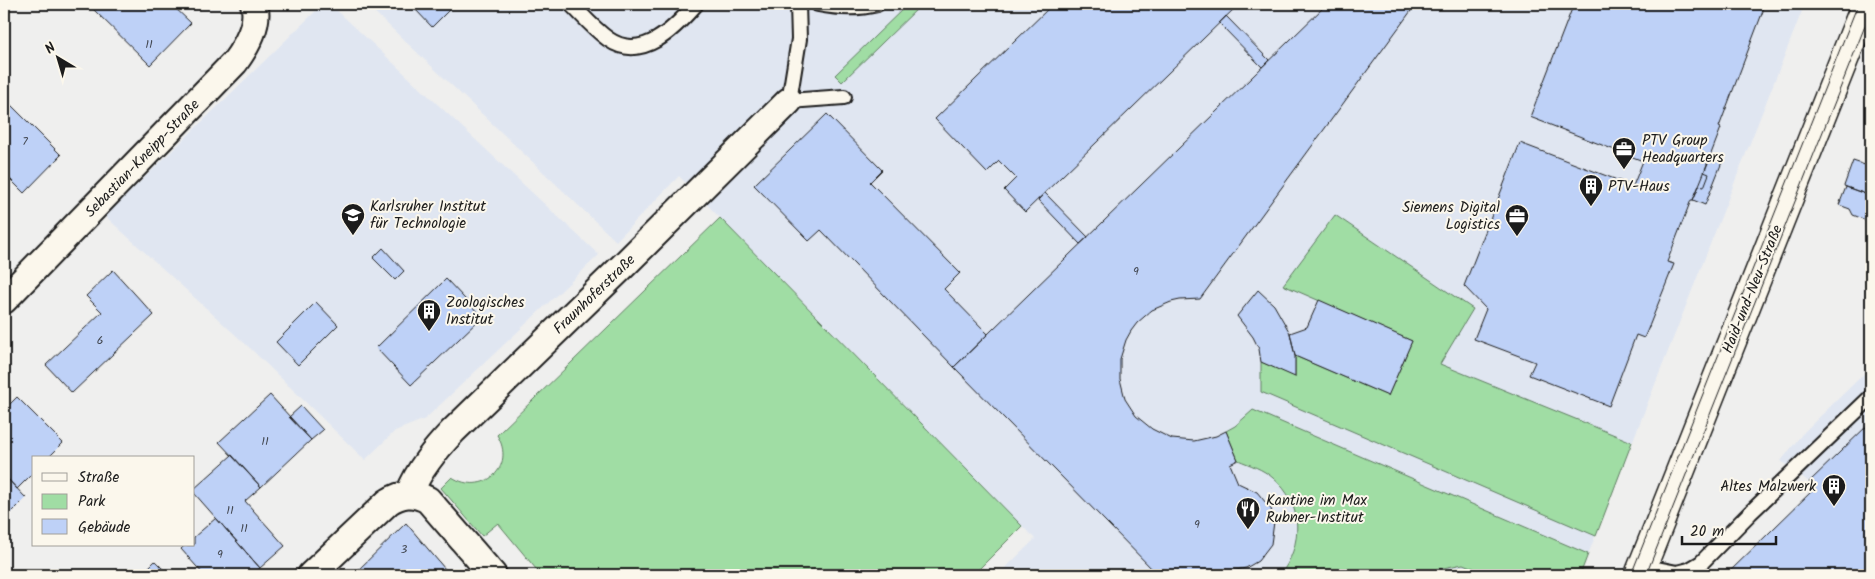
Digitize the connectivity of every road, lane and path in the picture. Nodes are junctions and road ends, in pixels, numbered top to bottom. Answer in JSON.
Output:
{"nodes":[{"id":1,"x":254,"y":4,"type":"edge"},
{"id":2,"x":571,"y":4,"type":"edge"},
{"id":3,"x":696,"y":4,"type":"edge"},
{"id":4,"x":798,"y":4,"type":"edge"},
{"id":5,"x":818,"y":4,"type":"edge"},
{"id":6,"x":877,"y":4,"type":"edge"},
{"id":7,"x":1866,"y":12,"type":"edge"},
{"id":8,"x":844,"y":98,"type":"dead end"},
{"id":9,"x":789,"y":101,"type":"junction"},
{"id":10,"x":4,"y":300,"type":"edge"},
{"id":11,"x":1871,"y":397,"type":"edge"},
{"id":12,"x":409,"y":494,"type":"junction"},
{"id":13,"x":1640,"y":571,"type":"edge"},
{"id":14,"x":311,"y":575,"type":"edge"},
{"id":15,"x":493,"y":575,"type":"edge"}],
"edges":[{"from":1,"to":10,"type":"street","name":"Sebastian-Kneipp-Straße"},
{"from":2,"to":3,"type":"lane"},
{"from":4,"to":9,"type":"lane"},
{"from":5,"to":6,"type":"lane"},
{"from":7,"to":13,"type":"main road","name":"Haid-und-Neu-Straße"},
{"from":8,"to":9,"type":"lane"},
{"from":9,"to":12,"type":"street","name":"Fraunhoferstraße"},
{"from":11,"to":13,"type":"lane"},
{"from":12,"to":14,"type":"street"},
{"from":12,"to":15,"type":"street"}]}
